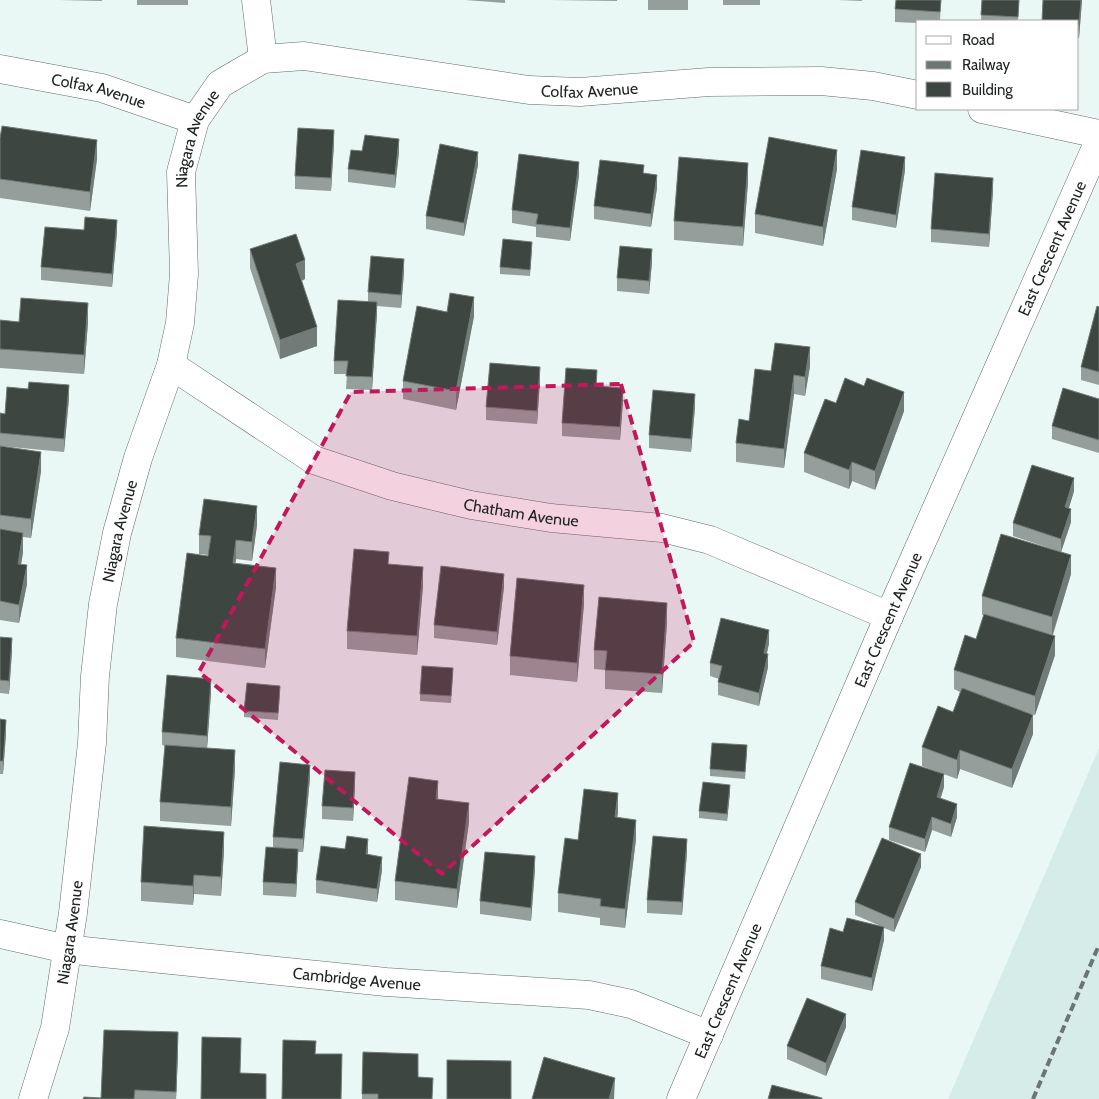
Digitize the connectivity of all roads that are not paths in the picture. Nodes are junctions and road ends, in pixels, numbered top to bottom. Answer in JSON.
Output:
{"nodes":[{"id":1,"x":256,"y":0,"type":"edge"},
{"id":2,"x":264,"y":59,"type":"junction"},
{"id":3,"x":0,"y":69,"type":"edge"},
{"id":4,"x":916,"y":95,"type":"edge"},
{"id":5,"x":987,"y":110,"type":"edge"},
{"id":6,"x":195,"y":120,"type":"junction"},
{"id":7,"x":1099,"y":134,"type":"edge"},
{"id":8,"x":1099,"y":142,"type":"edge"},
{"id":9,"x":171,"y":365,"type":"junction"},
{"id":10,"x":889,"y":616,"type":"junction"},
{"id":11,"x":0,"y":934,"type":"edge"},
{"id":12,"x":67,"y":949,"type":"junction"},
{"id":13,"x":709,"y":1035,"type":"junction"},
{"id":14,"x":33,"y":1099,"type":"edge"},
{"id":15,"x":681,"y":1099,"type":"edge"}],
"edges":[{"from":1,"to":2,"type":"street"},
{"from":2,"to":4,"type":"street","name":"Colfax Avenue"},
{"from":2,"to":6,"type":"street","name":"Niagara Avenue"},
{"from":3,"to":6,"type":"street","name":"Colfax Avenue"},
{"from":5,"to":7,"type":"street"},
{"from":6,"to":9,"type":"street","name":"Niagara Avenue"},
{"from":8,"to":10,"type":"street","name":"East Crescent Avenue"},
{"from":9,"to":10,"type":"street","name":"Chatham Avenue"},
{"from":9,"to":12,"type":"street","name":"Niagara Avenue"},
{"from":10,"to":13,"type":"street","name":"East Crescent Avenue"},
{"from":11,"to":12,"type":"street","name":"Cambridge Avenue"},
{"from":12,"to":13,"type":"street","name":"Cambridge Avenue"},
{"from":12,"to":14,"type":"street","name":"Niagara Avenue"},
{"from":13,"to":15,"type":"street","name":"East Crescent Avenue"}]}
